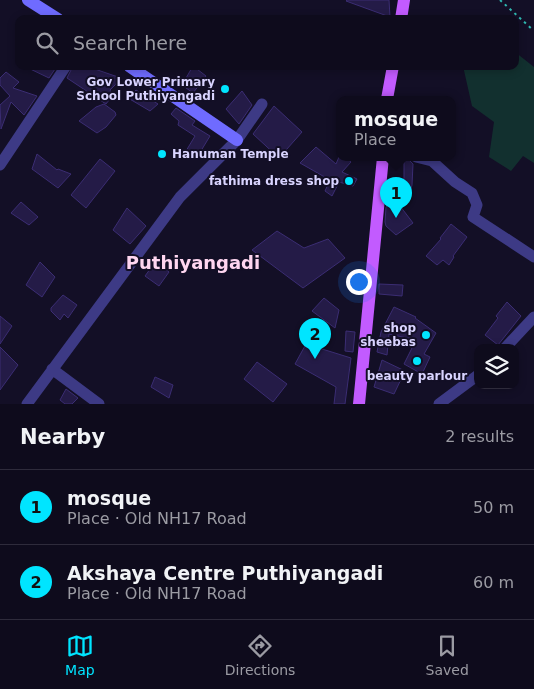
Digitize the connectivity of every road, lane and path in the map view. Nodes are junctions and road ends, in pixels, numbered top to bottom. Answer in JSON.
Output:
{"nodes":[{"id":1,"x":28,"y":0,"type":"edge"},
{"id":2,"x":404,"y":0,"type":"edge"},
{"id":3,"x":500,"y":0,"type":"edge"},
{"id":4,"x":52,"y":15,"type":"edge"},
{"id":5,"x":402,"y":15,"type":"edge"},
{"id":6,"x":516,"y":15,"type":"edge"},
{"id":7,"x":519,"y":17,"type":"edge"},
{"id":8,"x":533,"y":30,"type":"dead end"},
{"id":9,"x":63,"y":70,"type":"edge"},
{"id":10,"x":136,"y":70,"type":"edge"},
{"id":11,"x":392,"y":70,"type":"edge"},
{"id":12,"x":388,"y":96,"type":"edge"},
{"id":13,"x":262,"y":104,"type":"dead end"},
{"id":14,"x":237,"y":140,"type":"junction"},
{"id":15,"x":383,"y":161,"type":"edge"},
{"id":16,"x":432,"y":161,"type":"edge"},
{"id":17,"x":0,"y":166,"type":"edge"},
{"id":18,"x":534,"y":257,"type":"edge"},
{"id":19,"x":534,"y":317,"type":"edge"},
{"id":20,"x":510,"y":344,"type":"edge"},
{"id":21,"x":52,"y":369,"type":"junction"},
{"id":22,"x":474,"y":378,"type":"edge"},
{"id":23,"x":27,"y":404,"type":"edge"},
{"id":24,"x":99,"y":404,"type":"edge"},
{"id":25,"x":360,"y":404,"type":"edge"},
{"id":26,"x":439,"y":404,"type":"edge"}],
"edges":[{"from":1,"to":4,"type":"main road"},
{"from":2,"to":5,"type":"main road"},
{"from":3,"to":6,"type":"path"},
{"from":7,"to":8,"type":"path"},
{"from":9,"to":17,"type":"street"},
{"from":10,"to":14,"type":"main road"},
{"from":11,"to":12,"type":"main road"},
{"from":13,"to":14,"type":"street"},
{"from":14,"to":21,"type":"street"},
{"from":15,"to":25,"type":"main road"},
{"from":16,"to":18,"type":"street"},
{"from":19,"to":20,"type":"street"},
{"from":21,"to":23,"type":"street"},
{"from":21,"to":24,"type":"street"},
{"from":22,"to":26,"type":"street"}]}
